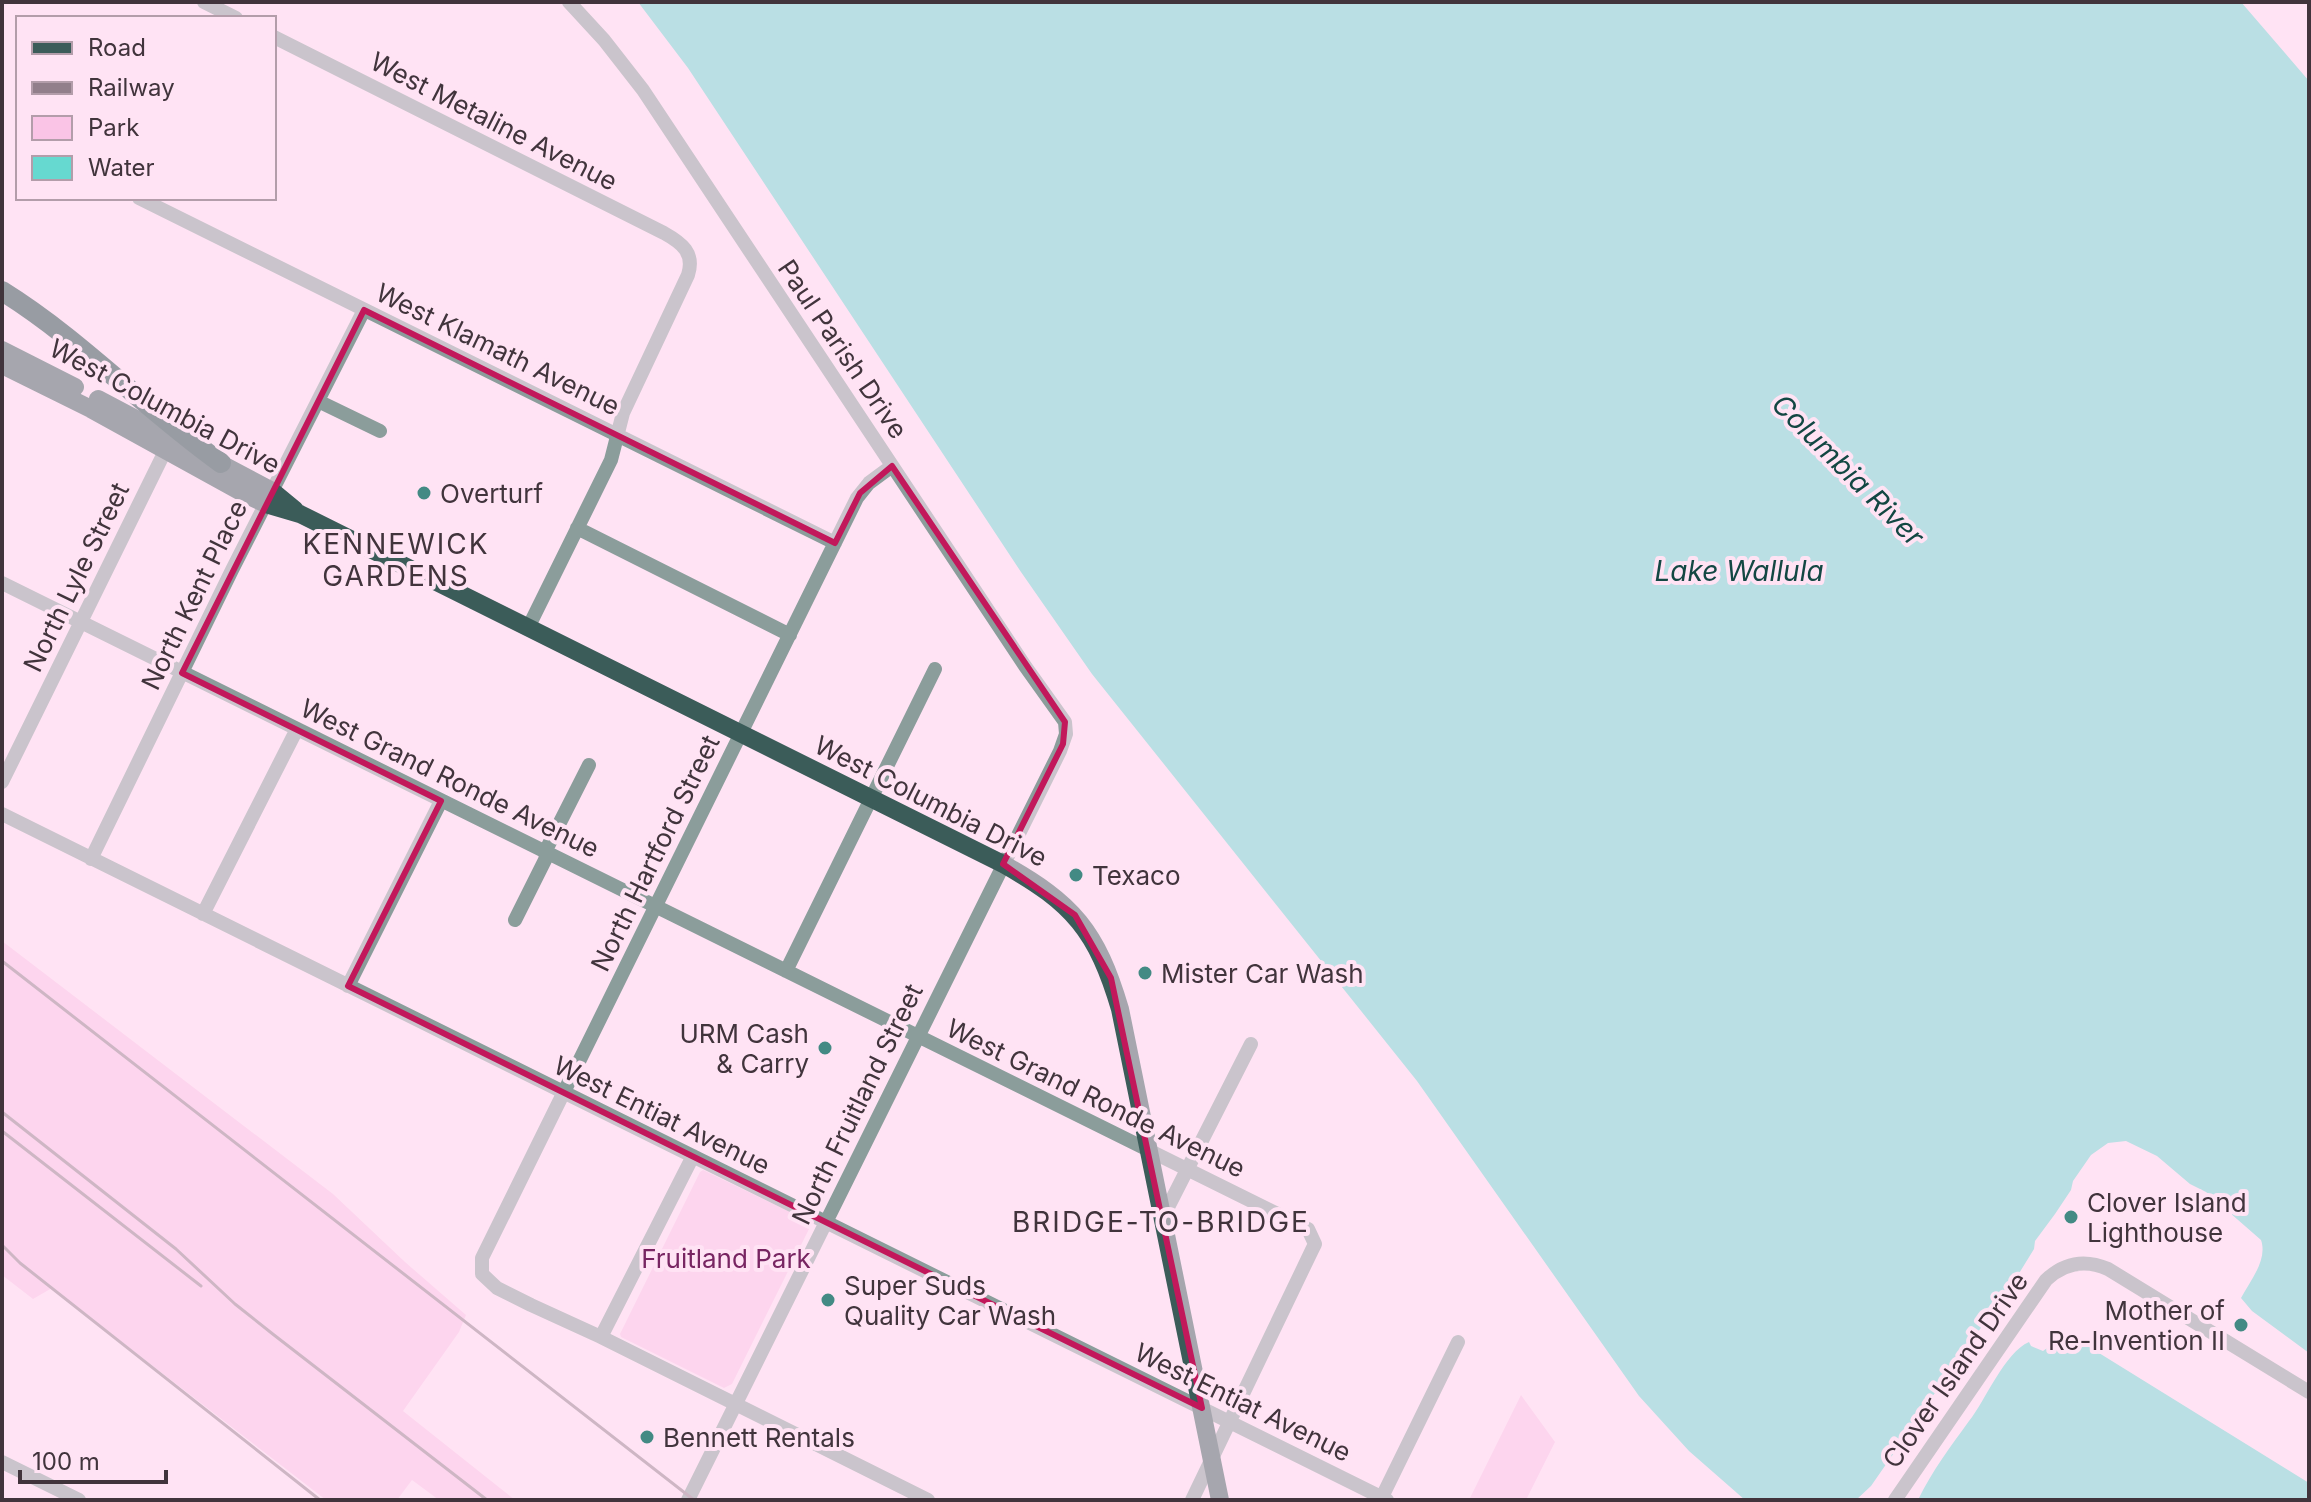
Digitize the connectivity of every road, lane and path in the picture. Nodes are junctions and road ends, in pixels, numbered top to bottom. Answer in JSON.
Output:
{"nodes":[{"id":1,"x":204,"y":2,"type":"edge"},
{"id":2,"x":569,"y":2,"type":"edge"},
{"id":3,"x":232,"y":16,"type":"edge"},
{"id":4,"x":276,"y":38,"type":"edge"},
{"id":5,"x":143,"y":200,"type":"edge"},
{"id":6,"x":2,"y":291,"type":"edge"},
{"id":7,"x":364,"y":310,"type":"junction"},
{"id":8,"x":2,"y":350,"type":"edge"},
{"id":9,"x":2,"y":365,"type":"edge"},
{"id":10,"x":318,"y":401,"type":"junction"},
{"id":11,"x":380,"y":431,"type":"dead end"},
{"id":12,"x":617,"y":435,"type":"junction"},
{"id":13,"x":169,"y":443,"type":"junction"},
{"id":14,"x":221,"y":463,"type":"junction"},
{"id":15,"x":892,"y":466,"type":"junction"},
{"id":16,"x":269,"y":498,"type":"junction"},
{"id":17,"x":577,"y":528,"type":"junction"},
{"id":18,"x":835,"y":543,"type":"junction"},
{"id":19,"x":2,"y":583,"type":"edge"},
{"id":20,"x":80,"y":622,"type":"junction"},
{"id":21,"x":528,"y":628,"type":"junction"},
{"id":22,"x":790,"y":635,"type":"junction"},
{"id":23,"x":935,"y":669,"type":"dead end"},
{"id":24,"x":182,"y":673,"type":"junction"},
{"id":25,"x":297,"y":729,"type":"junction"},
{"id":26,"x":1066,"y":729,"type":"joint"},
{"id":27,"x":741,"y":733,"type":"junction"},
{"id":28,"x":589,"y":765,"type":"dead end"},
{"id":29,"x":2,"y":782,"type":"edge"},
{"id":30,"x":871,"y":798,"type":"junction"},
{"id":31,"x":441,"y":801,"type":"junction"},
{"id":32,"x":2,"y":814,"type":"edge"},
{"id":33,"x":547,"y":853,"type":"junction"},
{"id":34,"x":91,"y":859,"type":"junction"},
{"id":35,"x":1003,"y":864,"type":"junction"},
{"id":36,"x":655,"y":907,"type":"junction"},
{"id":37,"x":203,"y":914,"type":"junction"},
{"id":38,"x":515,"y":920,"type":"dead end"},
{"id":39,"x":786,"y":971,"type":"junction"},
{"id":40,"x":348,"y":986,"type":"junction"},
{"id":41,"x":918,"y":1036,"type":"junction"},
{"id":42,"x":1251,"y":1044,"type":"dead end"},
{"id":43,"x":563,"y":1093,"type":"junction"},
{"id":44,"x":1149,"y":1151,"type":"junction"},
{"id":45,"x":693,"y":1156,"type":"junction"},
{"id":46,"x":1188,"y":1170,"type":"junction"},
{"id":47,"x":1163,"y":1217,"type":"junction"},
{"id":48,"x":826,"y":1222,"type":"junction"},
{"id":49,"x":601,"y":1337,"type":"junction"},
{"id":50,"x":1458,"y":1342,"type":"dead end"},
{"id":51,"x":2309,"y":1392,"type":"edge"},
{"id":52,"x":735,"y":1404,"type":"junction"},
{"id":53,"x":1202,"y":1408,"type":"junction"},
{"id":54,"x":1229,"y":1423,"type":"junction"},
{"id":55,"x":1212,"y":1459,"type":"junction"},
{"id":56,"x":2,"y":1462,"type":"edge"},
{"id":57,"x":1385,"y":1499,"type":"edge"},
{"id":58,"x":79,"y":1500,"type":"edge"},
{"id":59,"x":688,"y":1500,"type":"edge"},
{"id":60,"x":928,"y":1500,"type":"edge"},
{"id":61,"x":1192,"y":1500,"type":"edge"},
{"id":62,"x":1220,"y":1500,"type":"edge"},
{"id":63,"x":1895,"y":1500,"type":"edge"}],
"edges":[{"from":1,"to":3,"type":"street"},
{"from":2,"to":15,"type":"street","name":"Paul Parish Drive"},
{"from":4,"to":12,"type":"street","name":"West Metaline Avenue"},
{"from":5,"to":7,"type":"street","name":"West Klamath Avenue"},
{"from":6,"to":14,"type":"highway"},
{"from":7,"to":10,"type":"street","name":"North Kent Place"},
{"from":7,"to":12,"type":"street","name":"West Klamath Avenue"},
{"from":8,"to":13,"type":"main road","name":"West Columbia Drive"},
{"from":9,"to":13,"type":"main road","name":"West Columbia Drive"},
{"from":10,"to":11,"type":"street"},
{"from":10,"to":16,"type":"street","name":"North Kent Place"},
{"from":12,"to":17,"type":"street"},
{"from":12,"to":18,"type":"street","name":"West Klamath Avenue"},
{"from":13,"to":14,"type":"main road","name":"West Columbia Drive"},
{"from":13,"to":16,"type":"main road","name":"West Columbia Drive"},
{"from":13,"to":20,"type":"street","name":"North Lyle Street"},
{"from":14,"to":16,"type":"main road","name":"West Columbia Drive"},
{"from":15,"to":18,"type":"street","name":"North Hartford Street"},
{"from":15,"to":26,"type":"street","name":"Paul Parish Drive"},
{"from":16,"to":21,"type":"main road","name":"West Columbia Drive"},
{"from":16,"to":24,"type":"street","name":"North Kent Place"},
{"from":17,"to":21,"type":"street"},
{"from":17,"to":22,"type":"street"},
{"from":18,"to":22,"type":"street","name":"North Hartford Street"},
{"from":19,"to":20,"type":"street","name":"West Grand Ronde Avenue"},
{"from":20,"to":24,"type":"street","name":"West Grand Ronde Avenue"},
{"from":20,"to":29,"type":"street","name":"North Lyle Street"},
{"from":21,"to":27,"type":"main road","name":"West Columbia Drive"},
{"from":22,"to":27,"type":"street","name":"North Hartford Street"},
{"from":23,"to":30,"type":"street"},
{"from":24,"to":25,"type":"street","name":"West Grand Ronde Avenue"},
{"from":24,"to":34,"type":"street","name":"North Kent Place"},
{"from":25,"to":31,"type":"street","name":"West Grand Ronde Avenue"},
{"from":25,"to":37,"type":"street"},
{"from":26,"to":35,"type":"street","name":"North Fruitland Street"},
{"from":27,"to":30,"type":"main road","name":"West Columbia Drive"},
{"from":27,"to":36,"type":"street","name":"North Hartford Street"},
{"from":28,"to":33,"type":"street"},
{"from":30,"to":35,"type":"main road","name":"West Columbia Drive"},
{"from":30,"to":39,"type":"street"},
{"from":31,"to":33,"type":"street","name":"West Grand Ronde Avenue"},
{"from":31,"to":40,"type":"street"},
{"from":32,"to":34,"type":"street","name":"West Entiat Avenue"},
{"from":33,"to":36,"type":"street","name":"West Grand Ronde Avenue"},
{"from":33,"to":38,"type":"street"},
{"from":34,"to":37,"type":"street","name":"West Entiat Avenue"},
{"from":35,"to":41,"type":"street","name":"North Fruitland Street"},
{"from":35,"to":44,"type":"main road","name":"West Columbia Drive"},
{"from":36,"to":39,"type":"street","name":"West Grand Ronde Avenue"},
{"from":36,"to":43,"type":"street","name":"North Hartford Street"},
{"from":37,"to":40,"type":"street","name":"West Entiat Avenue"},
{"from":39,"to":41,"type":"street","name":"West Grand Ronde Avenue"},
{"from":40,"to":43,"type":"street","name":"West Entiat Avenue"},
{"from":41,"to":44,"type":"street","name":"West Grand Ronde Avenue"},
{"from":41,"to":48,"type":"street","name":"North Fruitland Street"},
{"from":42,"to":46,"type":"street"},
{"from":43,"to":45,"type":"street","name":"West Entiat Avenue"},
{"from":43,"to":49,"type":"street","name":"North Hartford Street"},
{"from":44,"to":46,"type":"street","name":"West Grand Ronde Avenue"},
{"from":44,"to":47,"type":"main road","name":"West Columbia Drive"},
{"from":45,"to":48,"type":"street","name":"West Entiat Avenue"},
{"from":45,"to":49,"type":"street"},
{"from":46,"to":47,"type":"street"},
{"from":46,"to":54,"type":"street","name":"West Grand Ronde Avenue"},
{"from":47,"to":53,"type":"main road","name":"West Columbia Drive"},
{"from":48,"to":52,"type":"street","name":"North Fruitland Street"},
{"from":48,"to":53,"type":"street","name":"West Entiat Avenue"},
{"from":49,"to":52,"type":"street"},
{"from":50,"to":57,"type":"street"},
{"from":51,"to":63,"type":"street","name":"Clover Island Drive"},
{"from":52,"to":59,"type":"street","name":"North Fruitland Street"},
{"from":52,"to":60,"type":"street"},
{"from":53,"to":54,"type":"street","name":"West Entiat Avenue"},
{"from":53,"to":55,"type":"main road","name":"West Columbia Drive"},
{"from":54,"to":55,"type":"street"},
{"from":54,"to":57,"type":"street","name":"West Entiat Avenue"},
{"from":55,"to":61,"type":"street"},
{"from":55,"to":62,"type":"main road","name":"West Columbia Drive"},
{"from":56,"to":58,"type":"street"}]}
